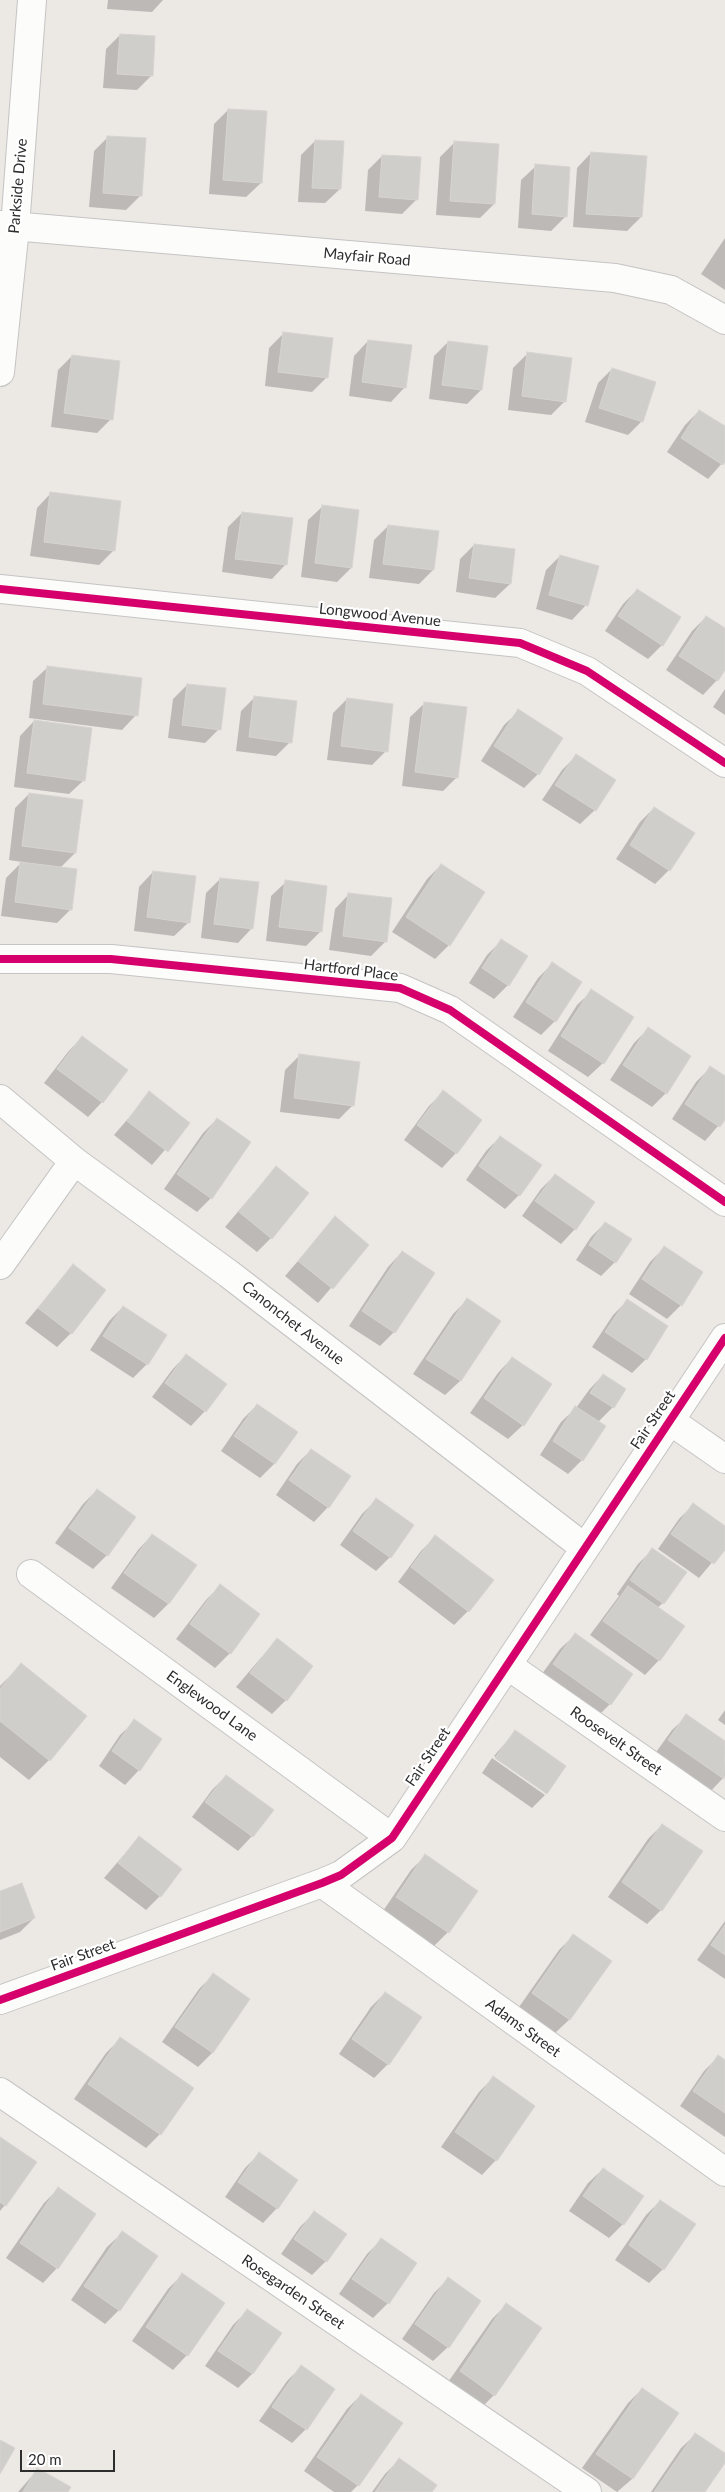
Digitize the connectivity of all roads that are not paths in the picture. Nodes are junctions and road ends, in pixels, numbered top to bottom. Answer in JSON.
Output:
{"nodes":[{"id":1,"x":32,"y":0,"type":"edge"},
{"id":2,"x":8,"y":226,"type":"edge"},
{"id":3,"x":725,"y":320,"type":"edge"},
{"id":4,"x":0,"y":372,"type":"edge"},
{"id":5,"x":0,"y":590,"type":"edge"},
{"id":6,"x":725,"y":763,"type":"edge"},
{"id":7,"x":0,"y":959,"type":"edge"},
{"id":8,"x":0,"y":1098,"type":"edge"},
{"id":9,"x":74,"y":1161,"type":"junction"},
{"id":10,"x":725,"y":1202,"type":"edge"},
{"id":11,"x":0,"y":1265,"type":"edge"},
{"id":12,"x":725,"y":1338,"type":"edge"},
{"id":13,"x":670,"y":1420,"type":"junction"},
{"id":14,"x":725,"y":1459,"type":"edge"},
{"id":15,"x":585,"y":1548,"type":"junction"},
{"id":16,"x":31,"y":1574,"type":"dead end"},
{"id":17,"x":507,"y":1665,"type":"junction"},
{"id":18,"x":725,"y":1817,"type":"edge"},
{"id":19,"x":392,"y":1838,"type":"junction"},
{"id":20,"x":322,"y":1883,"type":"junction"},
{"id":21,"x":0,"y":2000,"type":"edge"},
{"id":22,"x":0,"y":2092,"type":"edge"},
{"id":23,"x":725,"y":2172,"type":"edge"},
{"id":24,"x":587,"y":2492,"type":"edge"}],
"edges":[{"from":1,"to":2,"type":"street","name":"Parkside Drive"},
{"from":2,"to":3,"type":"street","name":"Mayfair Road"},
{"from":2,"to":4,"type":"street","name":"Parkside Drive"},
{"from":5,"to":6,"type":"street","name":"Longwood Avenue"},
{"from":7,"to":10,"type":"street","name":"Hartford Place"},
{"from":8,"to":9,"type":"street","name":"Canonchet Avenue"},
{"from":9,"to":11,"type":"street"},
{"from":9,"to":15,"type":"street","name":"Canonchet Avenue"},
{"from":12,"to":13,"type":"street","name":"Fair Street"},
{"from":13,"to":14,"type":"street"},
{"from":13,"to":15,"type":"street","name":"Fair Street"},
{"from":15,"to":17,"type":"street","name":"Fair Street"},
{"from":16,"to":19,"type":"street","name":"Englewood Lane"},
{"from":17,"to":18,"type":"street","name":"Roosevelt Street"},
{"from":17,"to":19,"type":"street","name":"Fair Street"},
{"from":19,"to":20,"type":"street","name":"Fair Street"},
{"from":20,"to":21,"type":"street","name":"Fair Street"},
{"from":20,"to":23,"type":"street","name":"Adams Street"},
{"from":22,"to":24,"type":"street","name":"Rosegarden Street"}]}
